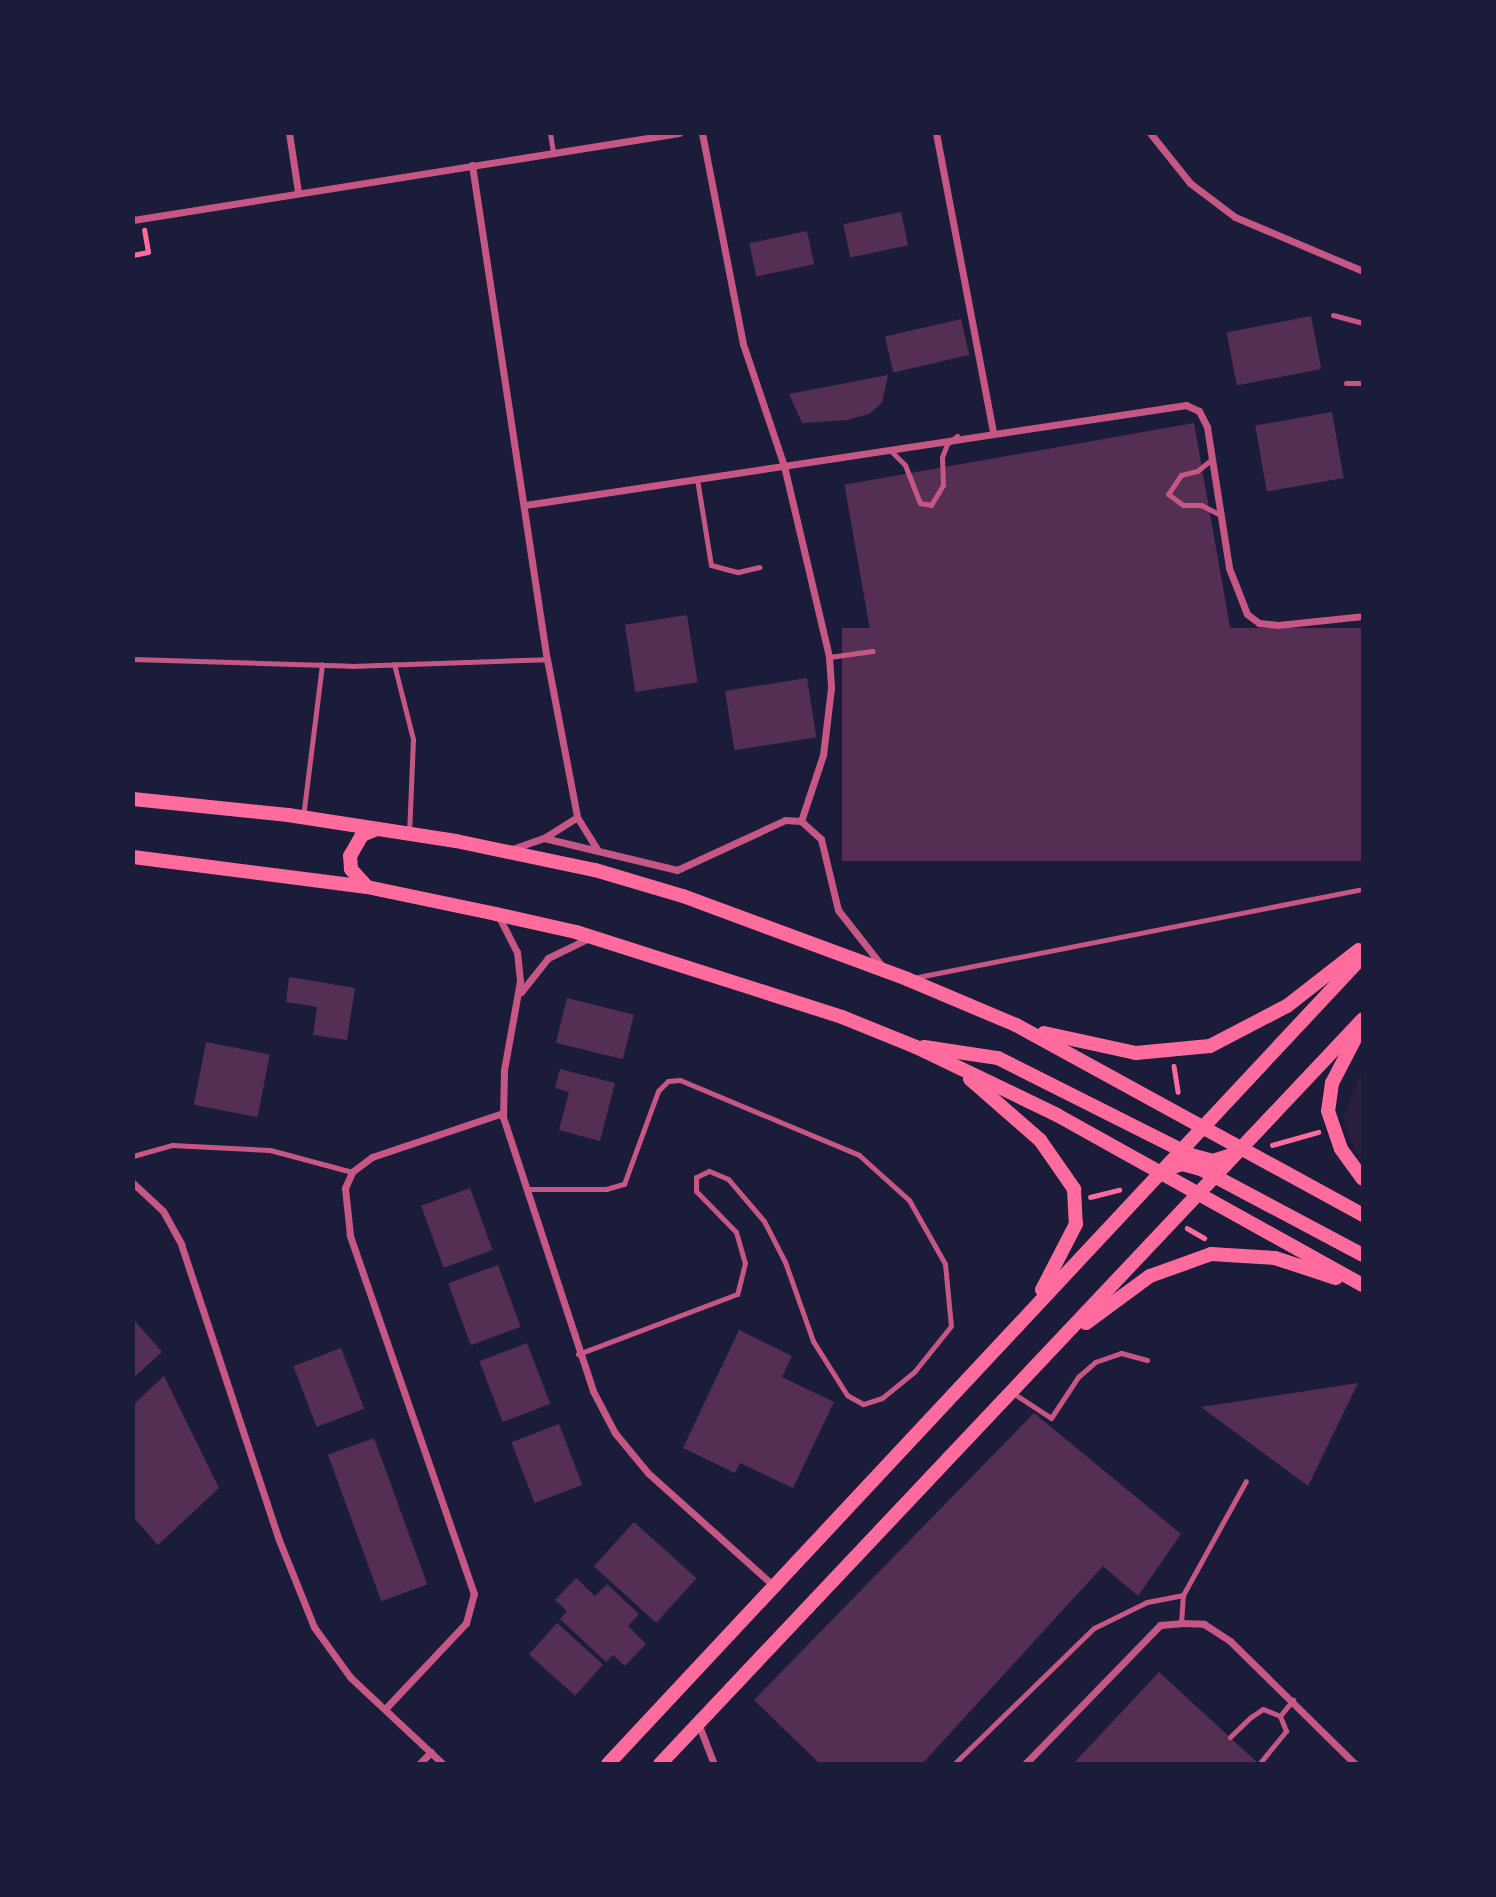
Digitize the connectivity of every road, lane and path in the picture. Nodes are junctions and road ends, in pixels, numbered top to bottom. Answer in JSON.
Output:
{"nodes":[{"id":1,"x":289,"y":133,"type":"edge"},
{"id":2,"x":550,"y":133,"type":"edge"},
{"id":3,"x":679,"y":133,"type":"edge"},
{"id":4,"x":702,"y":133,"type":"edge"},
{"id":5,"x":936,"y":133,"type":"edge"},
{"id":6,"x":1150,"y":133,"type":"edge"},
{"id":7,"x":553,"y":152,"type":"junction"},
{"id":8,"x":472,"y":165,"type":"junction"},
{"id":9,"x":298,"y":192,"type":"junction"},
{"id":10,"x":133,"y":220,"type":"edge"},
{"id":11,"x":148,"y":252,"type":"dead end"},
{"id":12,"x":133,"y":255,"type":"edge"},
{"id":13,"x":1363,"y":271,"type":"edge"},
{"id":14,"x":1333,"y":315,"type":"dead end"},
{"id":15,"x":1363,"y":323,"type":"edge"},
{"id":16,"x":1346,"y":383,"type":"dead end"},
{"id":17,"x":1363,"y":383,"type":"edge"},
{"id":18,"x":993,"y":431,"type":"junction"},
{"id":19,"x":957,"y":436,"type":"junction"},
{"id":20,"x":886,"y":447,"type":"junction"},
{"id":21,"x":1212,"y":459,"type":"junction"},
{"id":22,"x":784,"y":466,"type":"junction"},
{"id":23,"x":697,"y":479,"type":"junction"},
{"id":24,"x":524,"y":505,"type":"junction"},
{"id":25,"x":1221,"y":514,"type":"junction"},
{"id":26,"x":759,"y":567,"type":"dead end"},
{"id":27,"x":1363,"y":616,"type":"edge"},
{"id":28,"x":873,"y":651,"type":"dead end"},
{"id":29,"x":829,"y":657,"type":"junction"},
{"id":30,"x":133,"y":659,"type":"edge"},
{"id":31,"x":547,"y":659,"type":"junction"},
{"id":32,"x":322,"y":664,"type":"junction"},
{"id":33,"x":394,"y":664,"type":"junction"},
{"id":34,"x":133,"y":799,"type":"edge"},
{"id":35,"x":303,"y":817,"type":"junction"},
{"id":36,"x":577,"y":817,"type":"junction"},
{"id":37,"x":801,"y":821,"type":"junction"},
{"id":38,"x":385,"y":829,"type":"junction"},
{"id":39,"x":409,"y":833,"type":"junction"},
{"id":40,"x":544,"y":838,"type":"junction"},
{"id":41,"x":508,"y":850,"type":"junction"},
{"id":42,"x":598,"y":850,"type":"junction"},
{"id":43,"x":133,"y":857,"type":"edge"},
{"id":44,"x":367,"y":887,"type":"junction"},
{"id":45,"x":1363,"y":889,"type":"edge"},
{"id":46,"x":496,"y":914,"type":"junction"},
{"id":47,"x":591,"y":937,"type":"junction"},
{"id":48,"x":1363,"y":947,"type":"edge"},
{"id":49,"x":1363,"y":957,"type":"edge"},
{"id":50,"x":886,"y":971,"type":"junction"},
{"id":51,"x":907,"y":979,"type":"junction"},
{"id":52,"x":519,"y":996,"type":"junction"},
{"id":53,"x":1363,"y":1021,"type":"edge"},
{"id":54,"x":1016,"y":1025,"type":"junction"},
{"id":55,"x":916,"y":1046,"type":"junction"},
{"id":56,"x":1171,"y":1053,"type":"junction"},
{"id":57,"x":940,"y":1058,"type":"junction"},
{"id":58,"x":1178,"y":1094,"type":"dead end"},
{"id":59,"x":503,"y":1113,"type":"junction"},
{"id":60,"x":1203,"y":1126,"type":"junction"},
{"id":61,"x":1331,"y":1128,"type":"junction"},
{"id":62,"x":1271,"y":1145,"type":"dead end"},
{"id":63,"x":1242,"y":1147,"type":"junction"},
{"id":64,"x":1181,"y":1151,"type":"junction"},
{"id":65,"x":133,"y":1156,"type":"edge"},
{"id":66,"x":352,"y":1172,"type":"junction"},
{"id":67,"x":1160,"y":1173,"type":"junction"},
{"id":68,"x":1214,"y":1176,"type":"junction"},
{"id":69,"x":1363,"y":1179,"type":"edge"},
{"id":70,"x":133,"y":1183,"type":"edge"},
{"id":71,"x":526,"y":1189,"type":"junction"},
{"id":72,"x":1122,"y":1190,"type":"dead end"},
{"id":73,"x":1198,"y":1193,"type":"junction"},
{"id":74,"x":1076,"y":1201,"type":"junction"},
{"id":75,"x":1363,"y":1215,"type":"edge"},
{"id":76,"x":1363,"y":1255,"type":"edge"},
{"id":77,"x":1363,"y":1287,"type":"edge"},
{"id":78,"x":1020,"y":1324,"type":"junction"},
{"id":79,"x":578,"y":1354,"type":"junction"},
{"id":80,"x":1147,"y":1360,"type":"dead end"},
{"id":81,"x":1038,"y":1362,"type":"junction"},
{"id":82,"x":1011,"y":1391,"type":"junction"},
{"id":83,"x":1246,"y":1481,"type":"dead end"},
{"id":84,"x":774,"y":1586,"type":"junction"},
{"id":85,"x":1183,"y":1595,"type":"junction"},
{"id":86,"x":1181,"y":1623,"type":"junction"},
{"id":87,"x":1293,"y":1700,"type":"junction"},
{"id":88,"x":385,"y":1709,"type":"junction"},
{"id":89,"x":1280,"y":1716,"type":"junction"},
{"id":90,"x":698,"y":1722,"type":"junction"},
{"id":91,"x":1230,"y":1737,"type":"dead end"},
{"id":92,"x":430,"y":1752,"type":"junction"},
{"id":93,"x":419,"y":1764,"type":"edge"},
{"id":94,"x":443,"y":1764,"type":"edge"},
{"id":95,"x":608,"y":1764,"type":"edge"},
{"id":96,"x":660,"y":1764,"type":"edge"},
{"id":97,"x":714,"y":1764,"type":"edge"},
{"id":98,"x":954,"y":1764,"type":"edge"},
{"id":99,"x":1025,"y":1764,"type":"edge"},
{"id":100,"x":1259,"y":1764,"type":"edge"},
{"id":101,"x":1355,"y":1764,"type":"edge"}],
"edges":[{"from":1,"to":9,"type":"street"},
{"from":2,"to":7,"type":"lane"},
{"from":3,"to":7,"type":"street"},
{"from":4,"to":22,"type":"street"},
{"from":5,"to":18,"type":"street"},
{"from":6,"to":13,"type":"street"},
{"from":7,"to":8,"type":"street"},
{"from":8,"to":9,"type":"street"},
{"from":8,"to":24,"type":"street"},
{"from":9,"to":10,"type":"street"},
{"from":11,"to":12,"type":"path"},
{"from":14,"to":15,"type":"lane"},
{"from":16,"to":17,"type":"lane"},
{"from":18,"to":19,"type":"street"},
{"from":18,"to":21,"type":"street"},
{"from":19,"to":20,"type":"street"},
{"from":19,"to":20,"type":"lane"},
{"from":20,"to":22,"type":"street"},
{"from":21,"to":25,"type":"street"},
{"from":21,"to":25,"type":"lane"},
{"from":22,"to":23,"type":"street"},
{"from":22,"to":29,"type":"street"},
{"from":23,"to":24,"type":"street"},
{"from":23,"to":26,"type":"lane"},
{"from":24,"to":31,"type":"street"},
{"from":25,"to":27,"type":"street"},
{"from":28,"to":29,"type":"lane"},
{"from":29,"to":37,"type":"street"},
{"from":30,"to":32,"type":"lane"},
{"from":31,"to":33,"type":"lane"},
{"from":31,"to":36,"type":"street"},
{"from":32,"to":33,"type":"lane"},
{"from":32,"to":35,"type":"lane"},
{"from":33,"to":39,"type":"lane"},
{"from":34,"to":35,"type":"main road"},
{"from":35,"to":38,"type":"main road"},
{"from":36,"to":40,"type":"street"},
{"from":36,"to":42,"type":"street"},
{"from":37,"to":42,"type":"street"},
{"from":37,"to":50,"type":"street"},
{"from":38,"to":39,"type":"main road"},
{"from":38,"to":44,"type":"main road"},
{"from":39,"to":41,"type":"main road"},
{"from":40,"to":41,"type":"street"},
{"from":40,"to":42,"type":"street"},
{"from":41,"to":50,"type":"main road"},
{"from":43,"to":44,"type":"main road"},
{"from":44,"to":46,"type":"main road"},
{"from":45,"to":51,"type":"lane"},
{"from":46,"to":47,"type":"main road"},
{"from":46,"to":52,"type":"street"},
{"from":47,"to":52,"type":"street"},
{"from":47,"to":55,"type":"main road"},
{"from":48,"to":56,"type":"main road"},
{"from":49,"to":60,"type":"main road"},
{"from":50,"to":51,"type":"main road"},
{"from":51,"to":54,"type":"main road"},
{"from":52,"to":59,"type":"street"},
{"from":53,"to":61,"type":"main road"},
{"from":53,"to":63,"type":"main road"},
{"from":54,"to":56,"type":"main road"},
{"from":54,"to":60,"type":"main road"},
{"from":55,"to":57,"type":"main road"},
{"from":55,"to":64,"type":"main road"},
{"from":56,"to":58,"type":"path"},
{"from":57,"to":67,"type":"main road"},
{"from":57,"to":74,"type":"main road"},
{"from":59,"to":66,"type":"street"},
{"from":59,"to":71,"type":"street"},
{"from":60,"to":63,"type":"main road"},
{"from":60,"to":64,"type":"main road"},
{"from":61,"to":62,"type":"path"},
{"from":61,"to":69,"type":"main road"},
{"from":63,"to":64,"type":"main road"},
{"from":63,"to":68,"type":"main road"},
{"from":63,"to":75,"type":"main road"},
{"from":64,"to":67,"type":"main road"},
{"from":65,"to":66,"type":"lane"},
{"from":66,"to":88,"type":"street"},
{"from":67,"to":68,"type":"main road"},
{"from":67,"to":73,"type":"main road"},
{"from":67,"to":78,"type":"main road"},
{"from":68,"to":73,"type":"main road"},
{"from":68,"to":76,"type":"main road"},
{"from":70,"to":88,"type":"street"},
{"from":71,"to":79,"type":"street"},
{"from":71,"to":79,"type":"lane"},
{"from":72,"to":74,"type":"path"},
{"from":73,"to":77,"type":"main road"},
{"from":73,"to":81,"type":"main road"},
{"from":74,"to":78,"type":"main road"},
{"from":77,"to":81,"type":"main road"},
{"from":78,"to":84,"type":"main road"},
{"from":79,"to":84,"type":"street"},
{"from":80,"to":82,"type":"lane"},
{"from":81,"to":82,"type":"main road"},
{"from":82,"to":90,"type":"main road"},
{"from":83,"to":85,"type":"lane"},
{"from":84,"to":95,"type":"main road"},
{"from":85,"to":86,"type":"lane"},
{"from":85,"to":98,"type":"lane"},
{"from":86,"to":87,"type":"street"},
{"from":86,"to":99,"type":"street"},
{"from":87,"to":89,"type":"lane"},
{"from":87,"to":101,"type":"street"},
{"from":88,"to":92,"type":"street"},
{"from":89,"to":91,"type":"lane"},
{"from":89,"to":100,"type":"lane"},
{"from":90,"to":96,"type":"main road"},
{"from":90,"to":97,"type":"street"},
{"from":92,"to":93,"type":"street"},
{"from":92,"to":94,"type":"street"}]}
